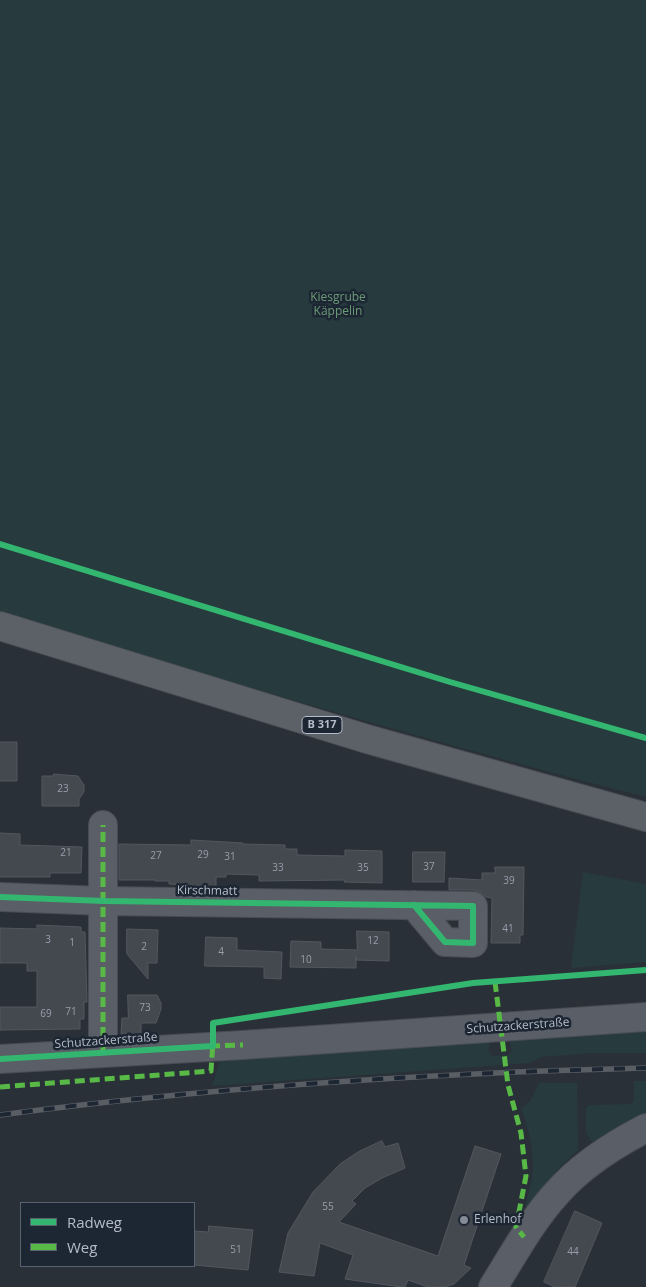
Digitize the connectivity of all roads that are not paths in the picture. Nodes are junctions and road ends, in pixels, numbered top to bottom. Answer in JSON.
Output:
{"nodes":[{"id":1,"x":0,"y":626,"type":"edge"},
{"id":2,"x":646,"y":817,"type":"edge"},
{"id":3,"x":103,"y":825,"type":"dead end"},
{"id":4,"x":0,"y":898,"type":"edge"},
{"id":5,"x":104,"y":901,"type":"junction"},
{"id":6,"x":414,"y":905,"type":"dead end"},
{"id":7,"x":646,"y":1017,"type":"edge"},
{"id":8,"x":103,"y":1052,"type":"junction"},
{"id":9,"x":0,"y":1059,"type":"edge"},
{"id":10,"x":639,"y":1140,"type":"edge"},
{"id":11,"x":494,"y":1287,"type":"edge"}],
"edges":[{"from":1,"to":2,"type":"main road","number":"B 317"},
{"from":3,"to":5,"type":"street"},
{"from":4,"to":5,"type":"street","name":"Kirschmatt"},
{"from":5,"to":6,"type":"street","name":"Kirschmatt"},
{"from":5,"to":8,"type":"street"},
{"from":7,"to":8,"type":"street","name":"Schutzackerstraße"},
{"from":8,"to":9,"type":"street","name":"Schutzackerstraße"},
{"from":10,"to":11,"type":"street"}]}
